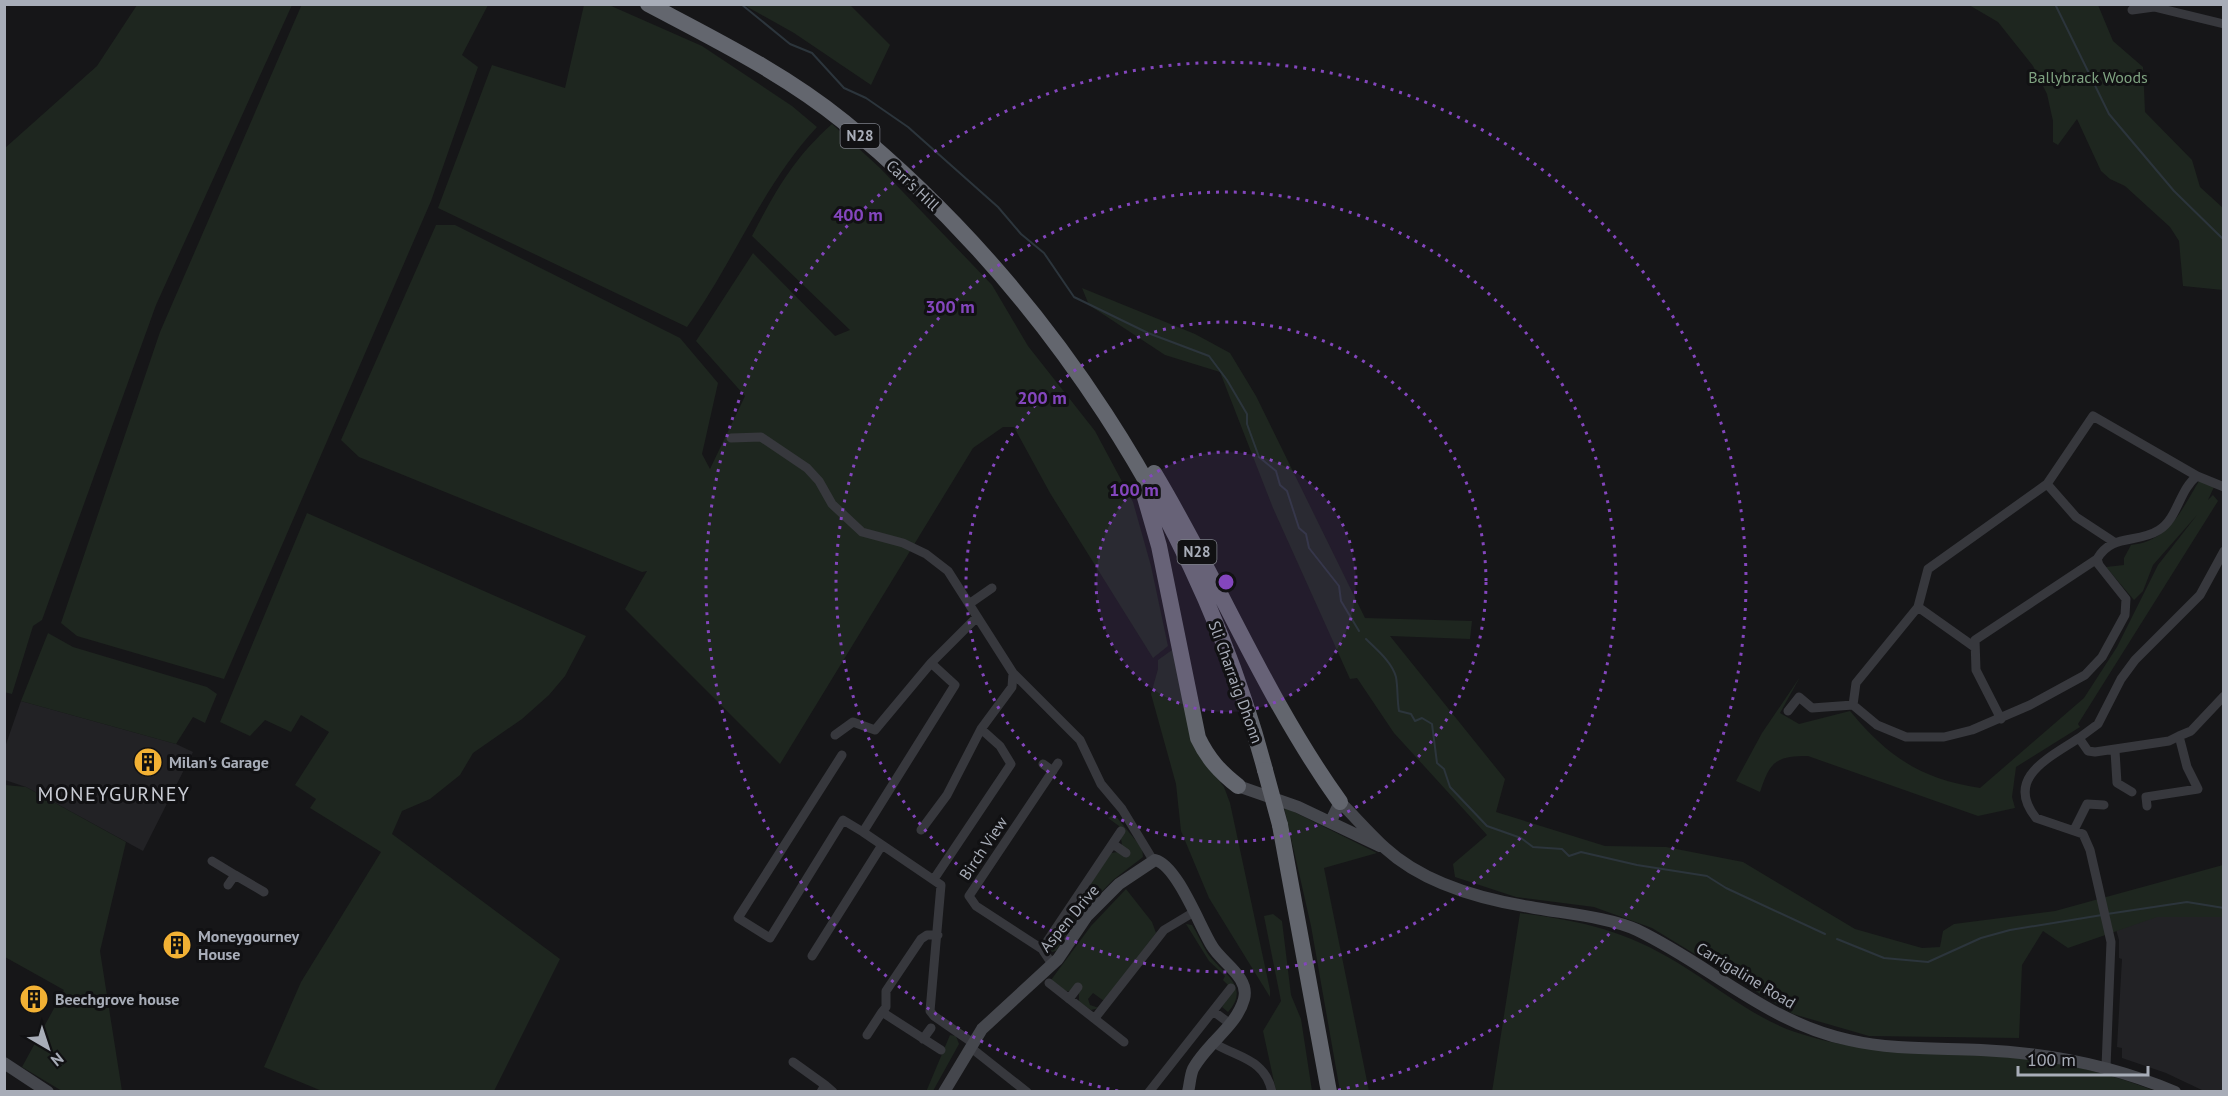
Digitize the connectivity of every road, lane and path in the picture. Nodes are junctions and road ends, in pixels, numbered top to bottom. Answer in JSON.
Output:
{"nodes":[{"id":1,"x":648,"y":4,"type":"edge"},
{"id":2,"x":2132,"y":10,"type":"dead end"},
{"id":3,"x":2223,"y":24,"type":"edge"},
{"id":4,"x":1033,"y":315,"type":"junction"},
{"id":5,"x":731,"y":438,"type":"dead end"},
{"id":6,"x":2197,"y":476,"type":"junction"},
{"id":7,"x":2047,"y":484,"type":"junction"},
{"id":8,"x":2223,"y":487,"type":"edge"},
{"id":9,"x":2114,"y":542,"type":"junction"},
{"id":10,"x":2223,"y":551,"type":"edge"},
{"id":11,"x":2097,"y":560,"type":"junction"},
{"id":12,"x":992,"y":588,"type":"dead end"},
{"id":13,"x":969,"y":604,"type":"junction"},
{"id":14,"x":1918,"y":607,"type":"junction"},
{"id":15,"x":977,"y":617,"type":"junction"},
{"id":16,"x":1973,"y":646,"type":"junction"},
{"id":17,"x":931,"y":663,"type":"junction"},
{"id":18,"x":1014,"y":673,"type":"junction"},
{"id":19,"x":2223,"y":696,"type":"edge"},
{"id":20,"x":1853,"y":705,"type":"junction"},
{"id":21,"x":1788,"y":711,"type":"dead end"},
{"id":22,"x":2001,"y":718,"type":"junction"},
{"id":23,"x":981,"y":729,"type":"junction"},
{"id":24,"x":835,"y":735,"type":"dead end"},
{"id":25,"x":2179,"y":736,"type":"junction"},
{"id":26,"x":2079,"y":738,"type":"junction"},
{"id":27,"x":2115,"y":751,"type":"junction"},
{"id":28,"x":842,"y":755,"type":"dead end"},
{"id":29,"x":1043,"y":764,"type":"dead end"},
{"id":30,"x":1238,"y":786,"type":"joint"},
{"id":31,"x":2132,"y":792,"type":"dead end"},
{"id":32,"x":2146,"y":797,"type":"dead end"},
{"id":33,"x":1340,"y":802,"type":"junction"},
{"id":34,"x":2104,"y":805,"type":"dead end"},
{"id":35,"x":1332,"y":821,"type":"junction"},
{"id":36,"x":921,"y":830,"type":"dead end"},
{"id":37,"x":2074,"y":830,"type":"junction"},
{"id":38,"x":1121,"y":831,"type":"dead end"},
{"id":39,"x":863,"y":832,"type":"junction"},
{"id":40,"x":1113,"y":844,"type":"junction"},
{"id":41,"x":882,"y":845,"type":"junction"},
{"id":42,"x":1385,"y":848,"type":"junction"},
{"id":43,"x":1126,"y":853,"type":"dead end"},
{"id":44,"x":1153,"y":860,"type":"junction"},
{"id":45,"x":212,"y":861,"type":"dead end"},
{"id":46,"x":235,"y":875,"type":"junction"},
{"id":47,"x":934,"y":879,"type":"junction"},
{"id":48,"x":228,"y":885,"type":"dead end"},
{"id":49,"x":264,"y":892,"type":"dead end"},
{"id":50,"x":1194,"y":912,"type":"junction"},
{"id":51,"x":938,"y":935,"type":"junction"},
{"id":52,"x":1042,"y":949,"type":"junction"},
{"id":53,"x":812,"y":956,"type":"dead end"},
{"id":54,"x":1052,"y":964,"type":"junction"},
{"id":55,"x":1046,"y":979,"type":"junction"},
{"id":56,"x":1078,"y":987,"type":"dead end"},
{"id":57,"x":1231,"y":988,"type":"dead end"},
{"id":58,"x":1069,"y":999,"type":"junction"},
{"id":59,"x":1214,"y":1011,"type":"junction"},
{"id":60,"x":882,"y":1012,"type":"junction"},
{"id":61,"x":1095,"y":1018,"type":"junction"},
{"id":62,"x":1229,"y":1023,"type":"junction"},
{"id":63,"x":931,"y":1028,"type":"dead end"},
{"id":64,"x":867,"y":1035,"type":"dead end"},
{"id":65,"x":923,"y":1039,"type":"junction"},
{"id":66,"x":1125,"y":1042,"type":"dead end"},
{"id":67,"x":1212,"y":1042,"type":"junction"},
{"id":68,"x":972,"y":1045,"type":"junction"},
{"id":69,"x":941,"y":1050,"type":"dead end"},
{"id":70,"x":793,"y":1062,"type":"dead end"},
{"id":71,"x":4,"y":1063,"type":"edge"},
{"id":72,"x":2106,"y":1067,"type":"junction"},
{"id":73,"x":823,"y":1088,"type":"edge"},
{"id":74,"x":1155,"y":1090,"type":"edge"},
{"id":75,"x":48,"y":1092,"type":"edge"},
{"id":76,"x":833,"y":1092,"type":"edge"},
{"id":77,"x":944,"y":1092,"type":"edge"},
{"id":78,"x":1027,"y":1092,"type":"edge"},
{"id":79,"x":1188,"y":1092,"type":"edge"},
{"id":80,"x":1272,"y":1092,"type":"edge"},
{"id":81,"x":1329,"y":1092,"type":"edge"},
{"id":82,"x":2175,"y":1092,"type":"edge"}],
"edges":[{"from":1,"to":4,"type":"highway","name":"Carr's Hill","number":"N28"},
{"from":2,"to":3,"type":"street"},
{"from":4,"to":30,"type":"highway","number":"N28"},
{"from":4,"to":33,"type":"highway","number":"N28"},
{"from":4,"to":81,"type":"highway","name":"Sli Charraig Dhonn","number":"N28","bridge":true},
{"from":5,"to":13,"type":"street"},
{"from":6,"to":7,"type":"street"},
{"from":6,"to":8,"type":"street"},
{"from":6,"to":9,"type":"street"},
{"from":7,"to":9,"type":"street"},
{"from":7,"to":14,"type":"street"},
{"from":9,"to":11,"type":"street"},
{"from":10,"to":26,"type":"street"},
{"from":11,"to":16,"type":"street"},
{"from":11,"to":22,"type":"street"},
{"from":12,"to":13,"type":"street"},
{"from":13,"to":15,"type":"street"},
{"from":14,"to":16,"type":"street"},
{"from":14,"to":20,"type":"street"},
{"from":15,"to":17,"type":"street"},
{"from":15,"to":18,"type":"street"},
{"from":16,"to":22,"type":"street"},
{"from":17,"to":24,"type":"street"},
{"from":17,"to":39,"type":"street"},
{"from":18,"to":23,"type":"street"},
{"from":18,"to":44,"type":"street"},
{"from":19,"to":25,"type":"street"},
{"from":20,"to":21,"type":"street"},
{"from":20,"to":22,"type":"street"},
{"from":23,"to":36,"type":"street"},
{"from":23,"to":47,"type":"street"},
{"from":25,"to":27,"type":"street"},
{"from":25,"to":32,"type":"street"},
{"from":26,"to":27,"type":"street"},
{"from":26,"to":37,"type":"street"},
{"from":27,"to":31,"type":"street"},
{"from":28,"to":39,"type":"street"},
{"from":29,"to":52,"type":"street","name":"Birch View"},
{"from":30,"to":35,"type":"main road","name":"Carrigaline Road"},
{"from":33,"to":35,"type":"main road"},
{"from":33,"to":42,"type":"main road","name":"Carrigaline Road"},
{"from":34,"to":37,"type":"street"},
{"from":35,"to":42,"type":"main road","name":"Carrigaline Road"},
{"from":37,"to":72,"type":"street"},
{"from":38,"to":40,"type":"street"},
{"from":39,"to":41,"type":"street"},
{"from":40,"to":43,"type":"street"},
{"from":40,"to":52,"type":"street"},
{"from":41,"to":47,"type":"street"},
{"from":41,"to":53,"type":"street"},
{"from":42,"to":72,"type":"main road","name":"Carrigaline Road"},
{"from":44,"to":50,"type":"main road"},
{"from":44,"to":54,"type":"main road","name":"Aspen Drive"},
{"from":45,"to":46,"type":"street"},
{"from":46,"to":48,"type":"street"},
{"from":46,"to":49,"type":"street"},
{"from":47,"to":51,"type":"street"},
{"from":50,"to":61,"type":"street"},
{"from":50,"to":62,"type":"main road"},
{"from":51,"to":60,"type":"street"},
{"from":51,"to":68,"type":"street"},
{"from":52,"to":54,"type":"street","name":"Birch View"},
{"from":54,"to":55,"type":"main road","name":"Aspen Drive"},
{"from":55,"to":58,"type":"street"},
{"from":55,"to":68,"type":"main road","name":"Aspen Drive"},
{"from":56,"to":58,"type":"street"},
{"from":57,"to":59,"type":"street"},
{"from":58,"to":61,"type":"street"},
{"from":59,"to":62,"type":"street"},
{"from":59,"to":74,"type":"street"},
{"from":60,"to":64,"type":"street"},
{"from":60,"to":65,"type":"street"},
{"from":61,"to":66,"type":"street"},
{"from":62,"to":67,"type":"main road"},
{"from":63,"to":65,"type":"street"},
{"from":65,"to":69,"type":"street"},
{"from":67,"to":79,"type":"main road"},
{"from":67,"to":80,"type":"street"},
{"from":68,"to":77,"type":"main road","name":"Aspen Drive"},
{"from":68,"to":78,"type":"street"},
{"from":70,"to":73,"type":"street"},
{"from":71,"to":75,"type":"main road"},
{"from":72,"to":82,"type":"main road","name":"Carrigaline Road"},
{"from":73,"to":76,"type":"street"}]}
